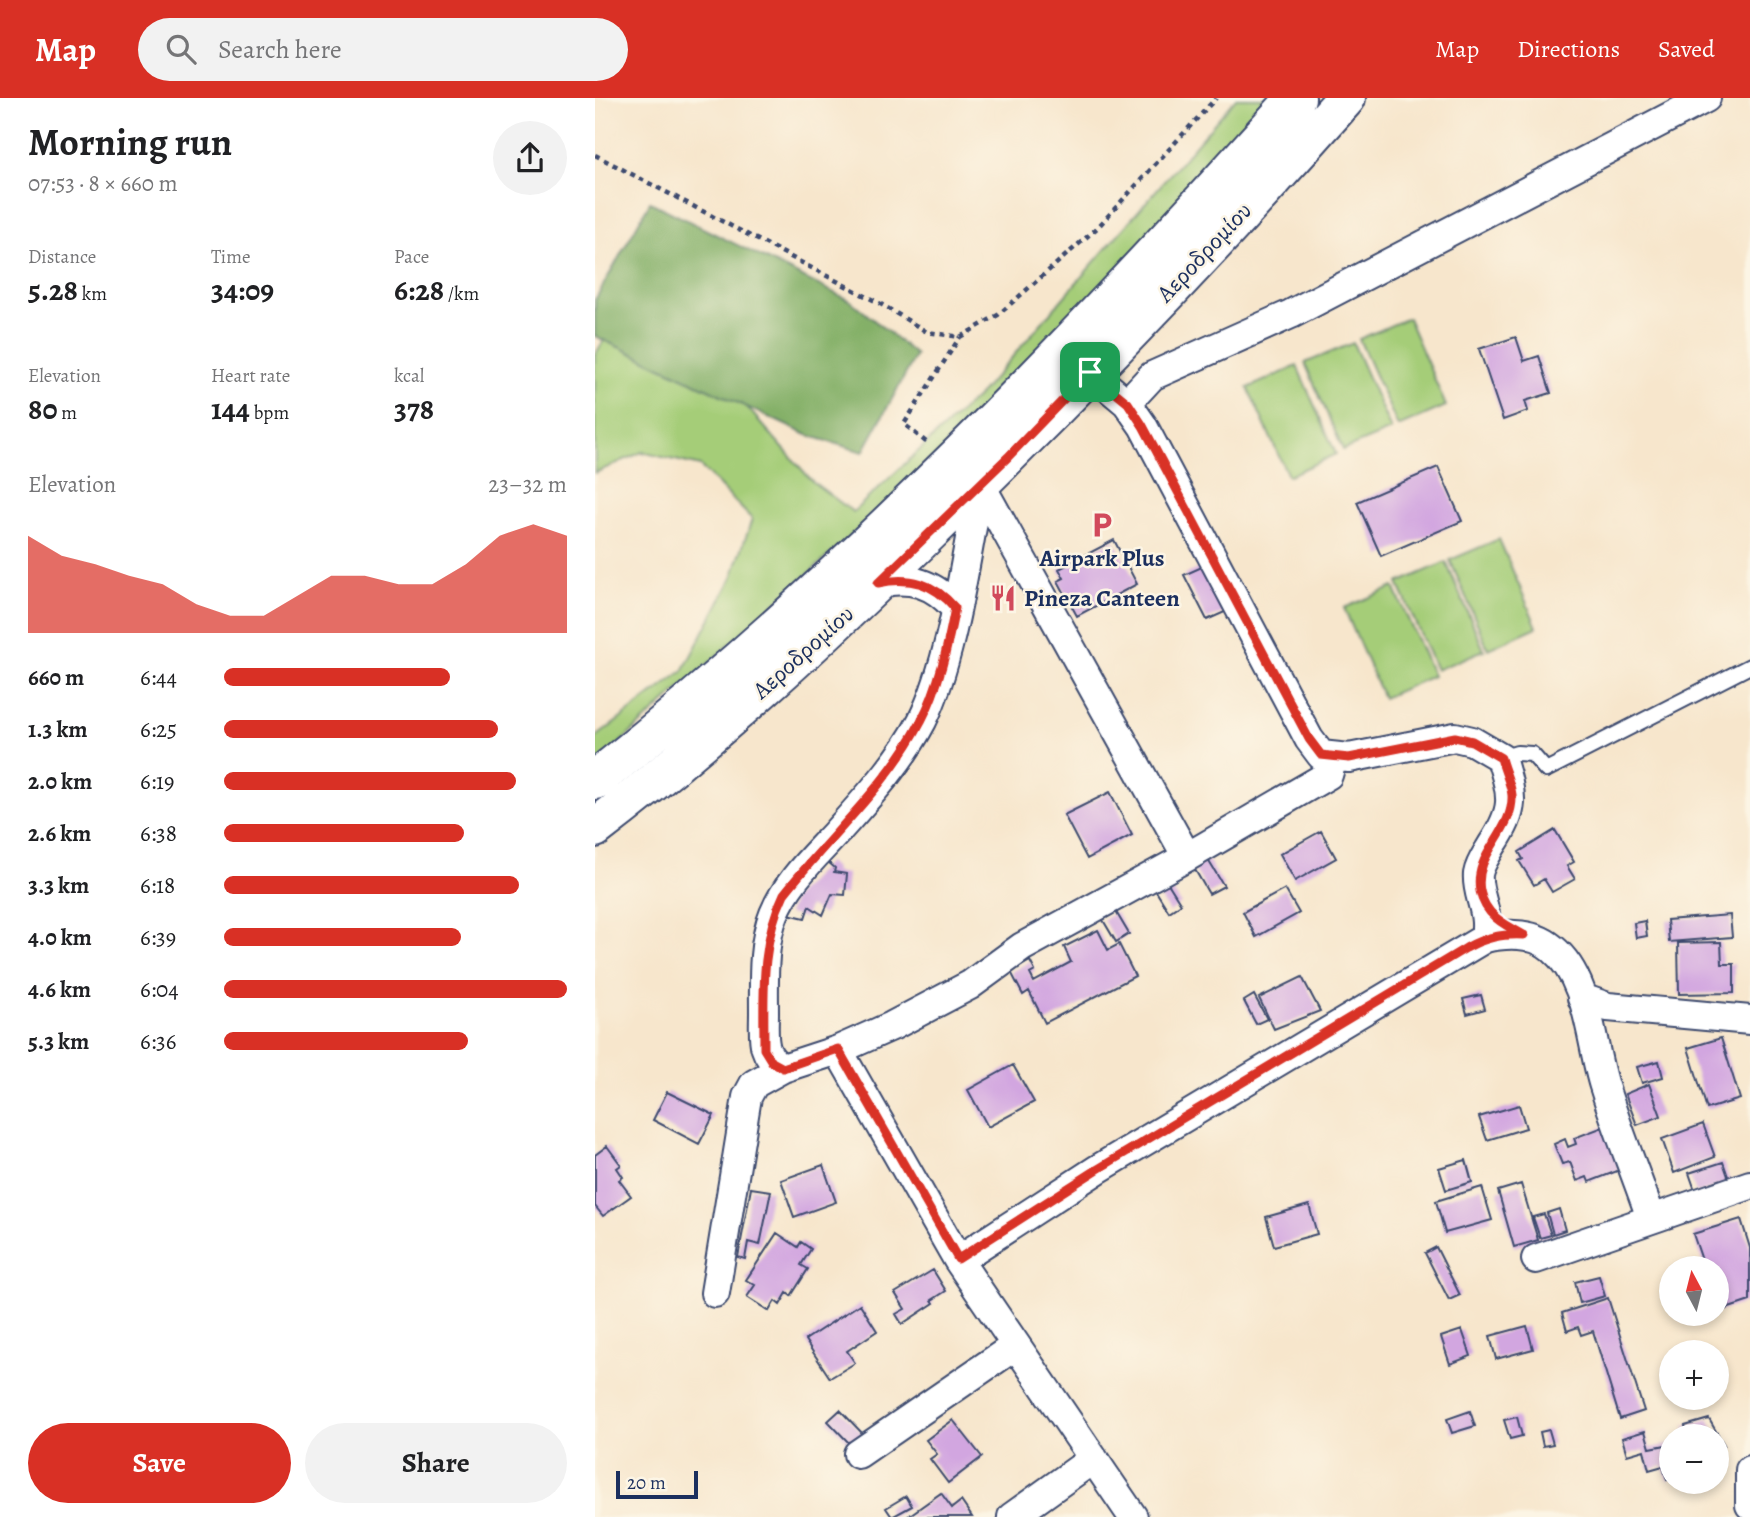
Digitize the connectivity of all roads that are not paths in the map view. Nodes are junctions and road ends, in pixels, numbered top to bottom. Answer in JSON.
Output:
{"nodes":[{"id":1,"x":1296,"y":98,"type":"edge"},
{"id":2,"x":1346,"y":98,"type":"edge"},
{"id":3,"x":1706,"y":98,"type":"edge"},
{"id":4,"x":1090,"y":372,"type":"junction"},
{"id":5,"x":1127,"y":403,"type":"junction"},
{"id":6,"x":966,"y":474,"type":"junction"},
{"id":7,"x":878,"y":583,"type":"junction"},
{"id":8,"x":955,"y":608,"type":"junction"},
{"id":9,"x":1750,"y":666,"type":"edge"},
{"id":10,"x":1333,"y":758,"type":"junction"},
{"id":11,"x":1501,"y":758,"type":"junction"},
{"id":12,"x":595,"y":780,"type":"edge"},
{"id":13,"x":595,"y":828,"type":"edge"},
{"id":14,"x":1187,"y":857,"type":"junction"},
{"id":15,"x":1486,"y":910,"type":"junction"},
{"id":16,"x":1524,"y":935,"type":"junction"},
{"id":17,"x":1485,"y":938,"type":"junction"},
{"id":18,"x":1582,"y":998,"type":"junction"},
{"id":19,"x":1750,"y":1020,"type":"edge"},
{"id":20,"x":838,"y":1049,"type":"junction"},
{"id":21,"x":783,"y":1068,"type":"junction"},
{"id":22,"x":1750,"y":1185,"type":"edge"},
{"id":23,"x":1651,"y":1218,"type":"junction"},
{"id":24,"x":958,"y":1259,"type":"junction"},
{"id":25,"x":1536,"y":1259,"type":"dead end"},
{"id":26,"x":715,"y":1293,"type":"dead end"},
{"id":27,"x":1015,"y":1346,"type":"junction"},
{"id":28,"x":858,"y":1454,"type":"dead end"},
{"id":29,"x":1093,"y":1460,"type":"junction"},
{"id":30,"x":1750,"y":1470,"type":"edge"},
{"id":31,"x":1750,"y":1505,"type":"edge"},
{"id":32,"x":1012,"y":1517,"type":"edge"},
{"id":33,"x":1133,"y":1517,"type":"edge"}],
"edges":[{"from":1,"to":6,"type":"main road","name":"Αεροδρομίου"},
{"from":2,"to":4,"type":"main road","name":"Αεροδρομίου"},
{"from":3,"to":5,"type":"street"},
{"from":4,"to":5,"type":"street"},
{"from":4,"to":6,"type":"main road","name":"Αεροδρομίου"},
{"from":5,"to":10,"type":"street"},
{"from":6,"to":7,"type":"main road","name":"Αεροδρομίου"},
{"from":6,"to":8,"type":"street"},
{"from":6,"to":12,"type":"main road","name":"Αεροδρομίου"},
{"from":6,"to":14,"type":"street"},
{"from":7,"to":8,"type":"street"},
{"from":7,"to":13,"type":"main road","name":"Αεροδρομίου"},
{"from":8,"to":21,"type":"street"},
{"from":9,"to":11,"type":"lane"},
{"from":10,"to":11,"type":"street"},
{"from":10,"to":14,"type":"street"},
{"from":11,"to":15,"type":"street"},
{"from":14,"to":20,"type":"street"},
{"from":15,"to":16,"type":"street"},
{"from":15,"to":17,"type":"street"},
{"from":16,"to":17,"type":"street"},
{"from":16,"to":18,"type":"street"},
{"from":17,"to":24,"type":"street"},
{"from":18,"to":19,"type":"street"},
{"from":18,"to":23,"type":"street"},
{"from":20,"to":21,"type":"street"},
{"from":20,"to":24,"type":"street"},
{"from":21,"to":26,"type":"street"},
{"from":22,"to":23,"type":"street"},
{"from":23,"to":25,"type":"street"},
{"from":24,"to":27,"type":"street"},
{"from":27,"to":28,"type":"street"},
{"from":27,"to":29,"type":"street"},
{"from":29,"to":32,"type":"street"},
{"from":29,"to":33,"type":"street"},
{"from":30,"to":31,"type":"street"}]}
